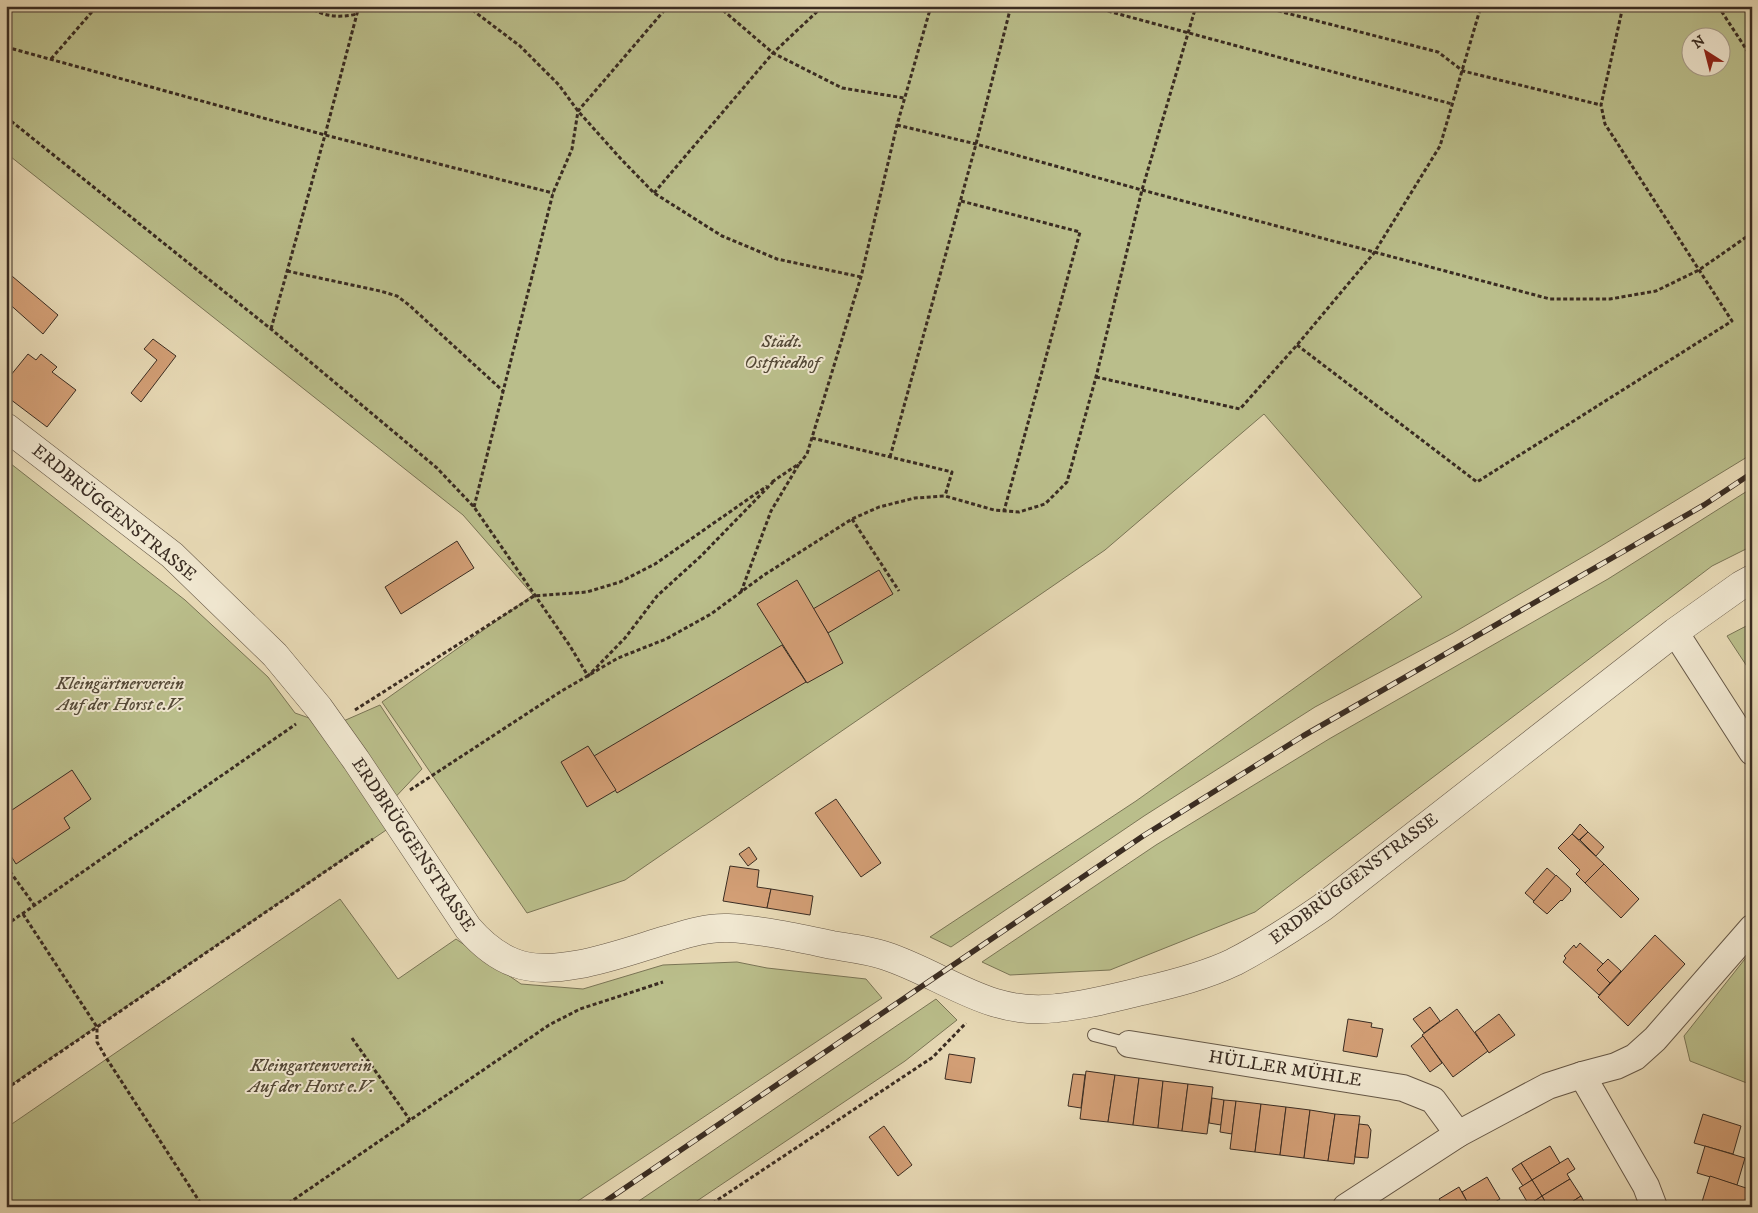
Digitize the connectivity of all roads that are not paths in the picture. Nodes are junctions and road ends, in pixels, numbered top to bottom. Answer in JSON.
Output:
{"nodes":[{"id":1,"x":6,"y":427,"type":"edge"},
{"id":2,"x":1752,"y":579,"type":"edge"},
{"id":3,"x":1675,"y":632,"type":"junction"},
{"id":4,"x":1752,"y":752,"type":"edge"},
{"id":5,"x":1752,"y":928,"type":"edge"},
{"id":6,"x":1094,"y":1035,"type":"dead end"},
{"id":7,"x":1129,"y":1044,"type":"joint"},
{"id":8,"x":1582,"y":1075,"type":"junction"},
{"id":9,"x":1458,"y":1134,"type":"junction"},
{"id":10,"x":1346,"y":1207,"type":"edge"},
{"id":11,"x":1654,"y":1207,"type":"edge"}],
"edges":[{"from":1,"to":3,"type":"street","name":"ERDBRÜGGENSTRASSE"},
{"from":2,"to":3,"type":"street","name":"ERDBRÜGGENSTRASSE"},
{"from":3,"to":4,"type":"street"},
{"from":5,"to":8,"type":"street"},
{"from":6,"to":7,"type":"lane","name":"HÜLLER MÜHLE"},
{"from":7,"to":9,"type":"street","name":"HÜLLER MÜHLE"},
{"from":8,"to":9,"type":"street"},
{"from":8,"to":11,"type":"street"},
{"from":9,"to":10,"type":"street"}]}
